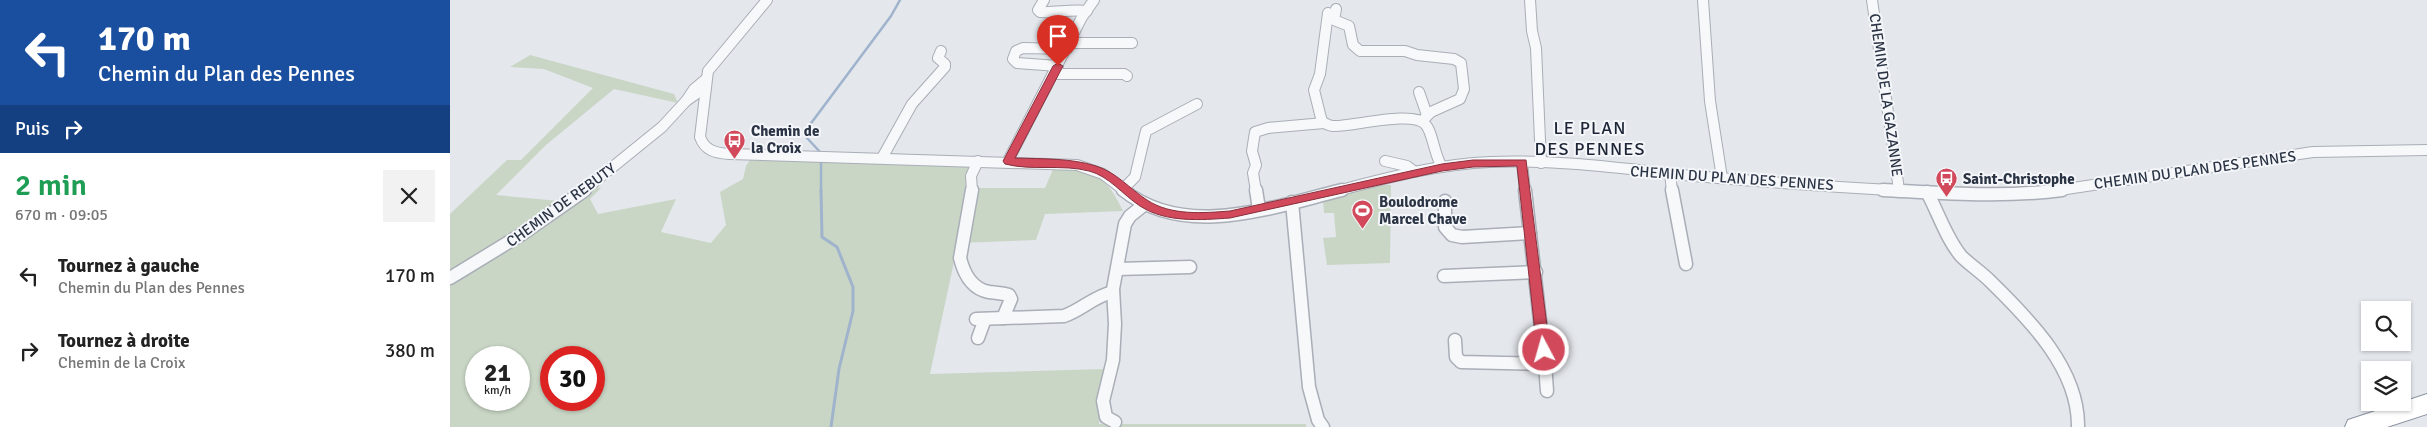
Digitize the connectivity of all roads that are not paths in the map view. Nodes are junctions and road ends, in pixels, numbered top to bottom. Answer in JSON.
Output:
{"nodes":[{"id":1,"x":767,"y":0,"type":"edge"},
{"id":2,"x":1044,"y":0,"type":"edge"},
{"id":3,"x":1094,"y":0,"type":"edge"},
{"id":4,"x":1530,"y":0,"type":"edge"},
{"id":5,"x":1703,"y":0,"type":"edge"},
{"id":6,"x":1872,"y":0,"type":"edge"},
{"id":7,"x":1087,"y":11,"type":"junction"},
{"id":8,"x":1132,"y":42,"type":"dead end"},
{"id":9,"x":1068,"y":46,"type":"junction"},
{"id":10,"x":941,"y":51,"type":"dead end"},
{"id":11,"x":1056,"y":70,"type":"junction"},
{"id":12,"x":1127,"y":76,"type":"dead end"},
{"id":13,"x":706,"y":83,"type":"junction"},
{"id":14,"x":1419,"y":92,"type":"dead end"},
{"id":15,"x":1197,"y":104,"type":"dead end"},
{"id":16,"x":1424,"y":118,"type":"junction"},
{"id":17,"x":1324,"y":124,"type":"junction"},
{"id":18,"x":2427,"y":150,"type":"edge"},
{"id":19,"x":882,"y":158,"type":"junction"},
{"id":20,"x":978,"y":160,"type":"junction"},
{"id":21,"x":1008,"y":161,"type":"junction"},
{"id":22,"x":1385,"y":161,"type":"dead end"},
{"id":23,"x":1522,"y":163,"type":"junction"},
{"id":24,"x":1541,"y":163,"type":"junction"},
{"id":25,"x":1442,"y":167,"type":"junction"},
{"id":26,"x":1415,"y":172,"type":"junction"},
{"id":27,"x":1670,"y":173,"type":"junction"},
{"id":28,"x":1722,"y":178,"type":"junction"},
{"id":29,"x":1123,"y":189,"type":"junction"},
{"id":30,"x":1899,"y":190,"type":"junction"},
{"id":31,"x":1927,"y":192,"type":"junction"},
{"id":32,"x":1445,"y":201,"type":"dead end"},
{"id":33,"x":1292,"y":202,"type":"junction"},
{"id":34,"x":1145,"y":204,"type":"junction"},
{"id":35,"x":1259,"y":209,"type":"junction"},
{"id":36,"x":1531,"y":236,"type":"junction"},
{"id":37,"x":1452,"y":242,"type":"dead end"},
{"id":38,"x":1686,"y":264,"type":"dead end"},
{"id":39,"x":1190,"y":267,"type":"dead end"},
{"id":40,"x":1117,"y":269,"type":"junction"},
{"id":41,"x":1536,"y":272,"type":"junction"},
{"id":42,"x":1444,"y":276,"type":"dead end"},
{"id":43,"x":450,"y":278,"type":"edge"},
{"id":44,"x":1113,"y":292,"type":"junction"},
{"id":45,"x":1003,"y":318,"type":"junction"},
{"id":46,"x":978,"y":338,"type":"dead end"},
{"id":47,"x":1455,"y":340,"type":"dead end"},
{"id":48,"x":1545,"y":364,"type":"junction"},
{"id":49,"x":1547,"y":391,"type":"dead end"},
{"id":50,"x":2427,"y":404,"type":"edge"},
{"id":51,"x":1115,"y":422,"type":"dead end"},
{"id":52,"x":1323,"y":427,"type":"edge"},
{"id":53,"x":2078,"y":427,"type":"edge"},
{"id":54,"x":2357,"y":427,"type":"edge"}],
"edges":[{"from":1,"to":13,"type":"street","name":"CHEMIN DE REBUTY"},
{"from":2,"to":7,"type":"street"},
{"from":3,"to":7,"type":"street"},
{"from":4,"to":24,"type":"street"},
{"from":5,"to":28,"type":"street"},
{"from":6,"to":30,"type":"street","name":"CHEMIN DE LA GAZANNE"},
{"from":7,"to":9,"type":"street"},
{"from":8,"to":9,"type":"street"},
{"from":9,"to":11,"type":"street"},
{"from":9,"to":11,"type":"street"},
{"from":10,"to":19,"type":"street"},
{"from":11,"to":12,"type":"street"},
{"from":11,"to":21,"type":"street"},
{"from":13,"to":19,"type":"street","name":"CHEMIN DU PLAN DES PENNES"},
{"from":13,"to":43,"type":"street","name":"CHEMIN DE REBUTY"},
{"from":14,"to":16,"type":"street"},
{"from":15,"to":29,"type":"street"},
{"from":16,"to":17,"type":"street"},
{"from":16,"to":17,"type":"street"},
{"from":16,"to":25,"type":"street"},
{"from":17,"to":35,"type":"street"},
{"from":18,"to":31,"type":"street","name":"CHEMIN DU PLAN DES PENNES"},
{"from":19,"to":20,"type":"street","name":"CHEMIN DU PLAN DES PENNES"},
{"from":20,"to":21,"type":"street","name":"CHEMIN DU PLAN DES PENNES"},
{"from":20,"to":45,"type":"street"},
{"from":21,"to":29,"type":"street","name":"CHEMIN DU PLAN DES PENNES"},
{"from":22,"to":26,"type":"street"},
{"from":23,"to":24,"type":"street","name":"CHEMIN DU PLAN DES PENNES"},
{"from":23,"to":25,"type":"street","name":"CHEMIN DU PLAN DES PENNES"},
{"from":23,"to":36,"type":"street"},
{"from":24,"to":27,"type":"street","name":"CHEMIN DU PLAN DES PENNES"},
{"from":25,"to":26,"type":"street","name":"CHEMIN DU PLAN DES PENNES"},
{"from":26,"to":33,"type":"street","name":"CHEMIN DU PLAN DES PENNES"},
{"from":27,"to":28,"type":"street","name":"CHEMIN DU PLAN DES PENNES"},
{"from":27,"to":38,"type":"street"},
{"from":28,"to":30,"type":"street","name":"CHEMIN DU PLAN DES PENNES"},
{"from":29,"to":34,"type":"street","name":"CHEMIN DU PLAN DES PENNES"},
{"from":30,"to":31,"type":"street","name":"CHEMIN DU PLAN DES PENNES"},
{"from":31,"to":53,"type":"street"},
{"from":32,"to":36,"type":"street"},
{"from":33,"to":35,"type":"street","name":"CHEMIN DU PLAN DES PENNES"},
{"from":33,"to":52,"type":"street"},
{"from":34,"to":35,"type":"street","name":"CHEMIN DU PLAN DES PENNES"},
{"from":34,"to":40,"type":"street"},
{"from":36,"to":37,"type":"street"},
{"from":36,"to":41,"type":"street"},
{"from":39,"to":40,"type":"street"},
{"from":40,"to":44,"type":"street"},
{"from":41,"to":42,"type":"street"},
{"from":41,"to":48,"type":"street"},
{"from":44,"to":45,"type":"street"},
{"from":44,"to":51,"type":"street"},
{"from":45,"to":46,"type":"street"},
{"from":47,"to":48,"type":"street"},
{"from":48,"to":49,"type":"street"},
{"from":50,"to":54,"type":"highway"}]}
